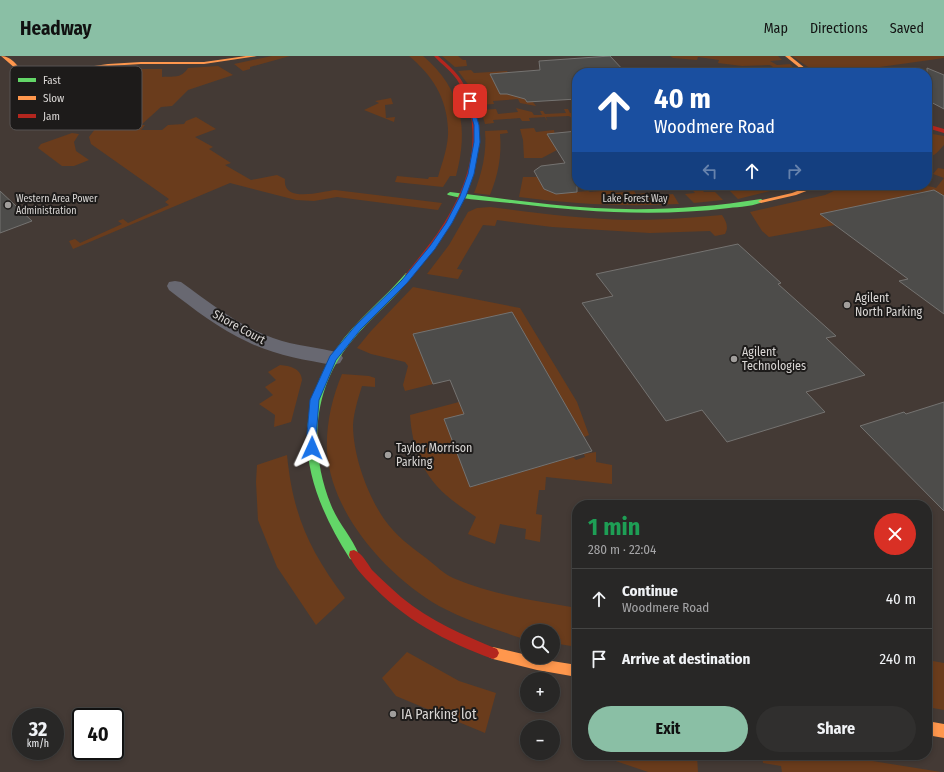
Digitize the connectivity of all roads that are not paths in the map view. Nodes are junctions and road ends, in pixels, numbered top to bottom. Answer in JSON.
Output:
{"nodes":[{"id":1,"x":3,"y":56,"type":"edge"},
{"id":2,"x":255,"y":56,"type":"edge"},
{"id":3,"x":436,"y":56,"type":"edge"},
{"id":4,"x":788,"y":57,"type":"edge"},
{"id":5,"x":18,"y":66,"type":"edge"},
{"id":6,"x":102,"y":66,"type":"edge"},
{"id":7,"x":802,"y":68,"type":"edge"},
{"id":8,"x":932,"y":127,"type":"edge"},
{"id":9,"x":944,"y":131,"type":"edge"},
{"id":10,"x":803,"y":190,"type":"edge"},
{"id":11,"x":450,"y":194,"type":"dead end"},
{"id":12,"x":463,"y":196,"type":"junction"},
{"id":13,"x":175,"y":286,"type":"dead end"},
{"id":14,"x":333,"y":358,"type":"junction"},
{"id":15,"x":572,"y":670,"type":"edge"},
{"id":16,"x":932,"y":729,"type":"edge"},
{"id":17,"x":944,"y":731,"type":"edge"}],
"edges":[{"from":1,"to":5,"type":"street"},
{"from":2,"to":6,"type":"street"},
{"from":3,"to":12,"type":"street"},
{"from":4,"to":7,"type":"street"},
{"from":8,"to":9,"type":"street"},
{"from":10,"to":12,"type":"street","name":"Lake Forest Way"},
{"from":11,"to":12,"type":"street","name":"Lake Forest Way"},
{"from":12,"to":14,"type":"street"},
{"from":13,"to":14,"type":"street","name":"Shore Court"},
{"from":14,"to":15,"type":"street"},
{"from":16,"to":17,"type":"street"}]}
